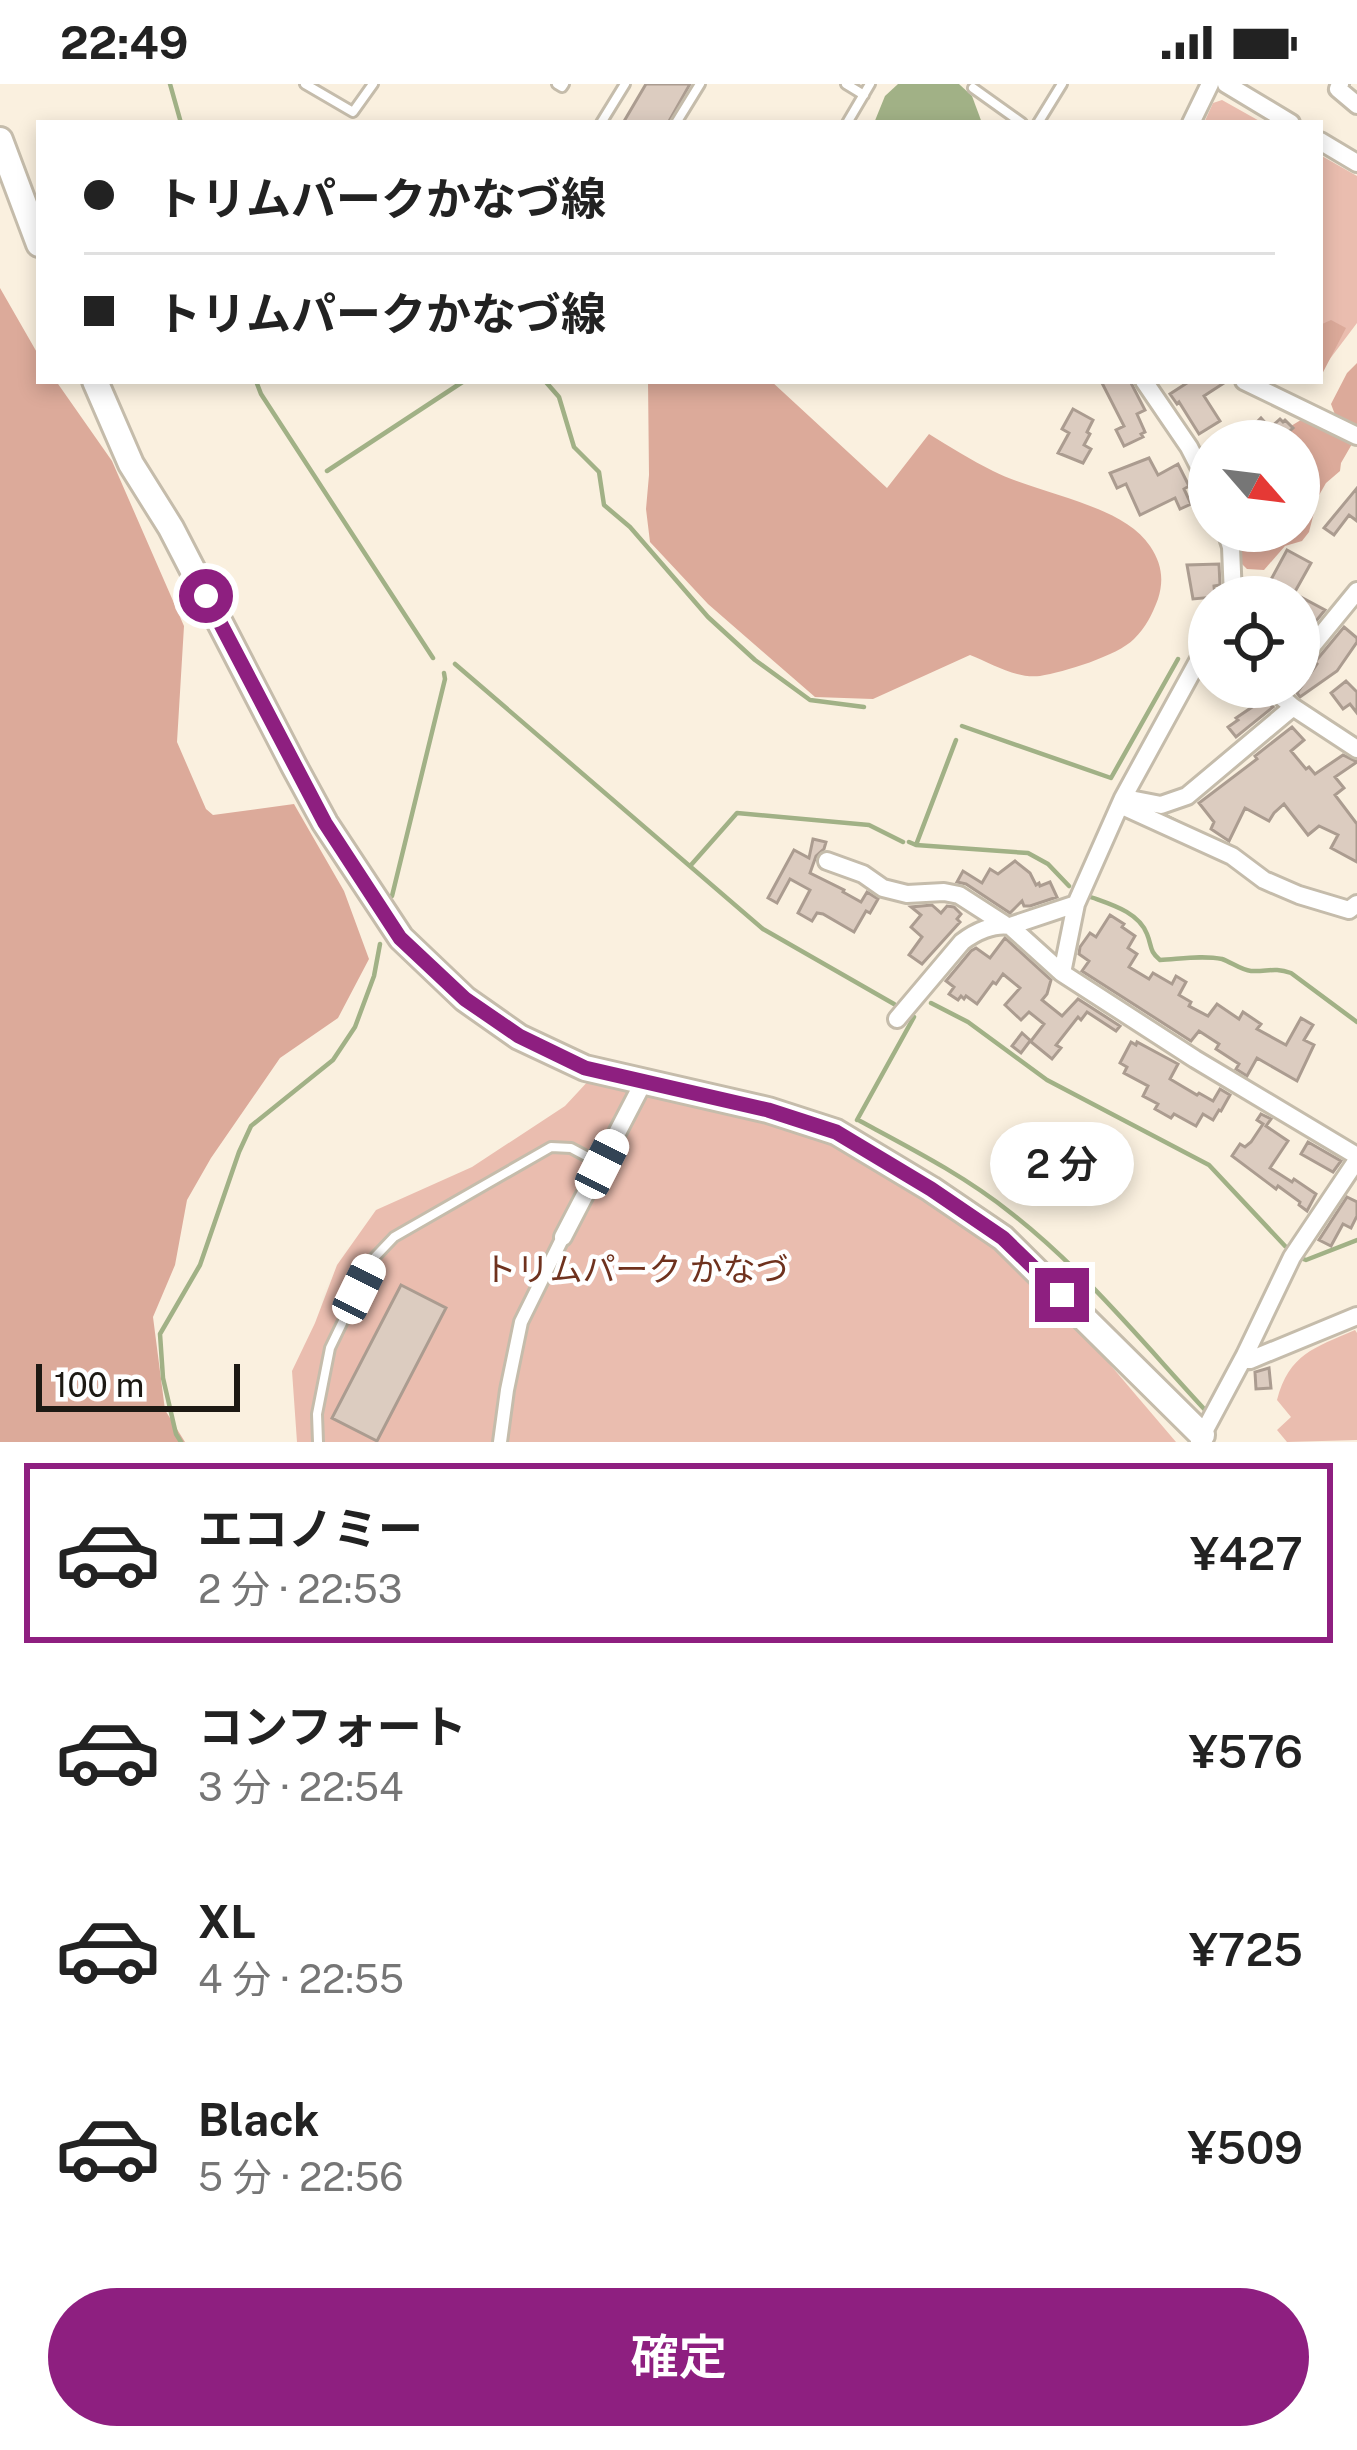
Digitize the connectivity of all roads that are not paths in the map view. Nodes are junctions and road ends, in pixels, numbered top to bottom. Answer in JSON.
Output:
{"nodes":[{"id":1,"x":305,"y":84,"type":"edge"},
{"id":2,"x":373,"y":84,"type":"edge"},
{"id":3,"x":626,"y":84,"type":"edge"},
{"id":4,"x":700,"y":84,"type":"edge"},
{"id":5,"x":846,"y":84,"type":"edge"},
{"id":6,"x":870,"y":84,"type":"edge"},
{"id":7,"x":1062,"y":84,"type":"edge"},
{"id":8,"x":1210,"y":84,"type":"edge"},
{"id":9,"x":1226,"y":84,"type":"edge"},
{"id":10,"x":1340,"y":84,"type":"edge"},
{"id":11,"x":973,"y":88,"type":"dead end"},
{"id":12,"x":863,"y":95,"type":"junction"},
{"id":13,"x":1357,"y":105,"type":"edge"},
{"id":14,"x":603,"y":120,"type":"edge"},
{"id":15,"x":678,"y":120,"type":"edge"},
{"id":16,"x":849,"y":120,"type":"edge"},
{"id":17,"x":1018,"y":120,"type":"edge"},
{"id":18,"x":1040,"y":120,"type":"edge"},
{"id":19,"x":1192,"y":120,"type":"edge"},
{"id":20,"x":1286,"y":120,"type":"edge"},
{"id":21,"x":0,"y":140,"type":"edge"},
{"id":22,"x":1323,"y":143,"type":"edge"},
{"id":23,"x":1357,"y":163,"type":"edge"},
{"id":24,"x":36,"y":236,"type":"edge"},
{"id":25,"x":96,"y":384,"type":"edge"},
{"id":26,"x":1146,"y":384,"type":"edge"},
{"id":27,"x":1250,"y":384,"type":"edge"},
{"id":28,"x":1357,"y":436,"type":"edge"},
{"id":29,"x":1188,"y":446,"type":"edge"},
{"id":30,"x":1357,"y":591,"type":"edge"},
{"id":31,"x":1320,"y":637,"type":"edge"},
{"id":32,"x":1188,"y":679,"type":"edge"},
{"id":33,"x":1279,"y":708,"type":"edge"},
{"id":34,"x":1303,"y":708,"type":"edge"},
{"id":35,"x":1357,"y":749,"type":"edge"},
{"id":36,"x":1121,"y":801,"type":"junction"},
{"id":37,"x":827,"y":860,"type":"dead end"},
{"id":38,"x":1076,"y":904,"type":"junction"},
{"id":39,"x":1357,"y":904,"type":"edge"},
{"id":40,"x":1007,"y":926,"type":"junction"},
{"id":41,"x":1062,"y":973,"type":"junction"},
{"id":42,"x":897,"y":1019,"type":"dead end"},
{"id":43,"x":643,"y":1083,"type":"junction"},
{"id":44,"x":1357,"y":1158,"type":"edge"},
{"id":45,"x":602,"y":1164,"type":"junction"},
{"id":46,"x":563,"y":1237,"type":"joint"},
{"id":47,"x":1357,"y":1316,"type":"edge"},
{"id":48,"x":1245,"y":1355,"type":"junction"},
{"id":49,"x":1200,"y":1439,"type":"edge"},
{"id":50,"x":318,"y":1442,"type":"edge"},
{"id":51,"x":500,"y":1442,"type":"edge"}],
"edges":[{"from":1,"to":2,"type":"lane"},
{"from":3,"to":14,"type":"lane"},
{"from":4,"to":15,"type":"lane"},
{"from":5,"to":12,"type":"lane"},
{"from":6,"to":12,"type":"lane"},
{"from":7,"to":18,"type":"lane"},
{"from":8,"to":19,"type":"street"},
{"from":9,"to":20,"type":"street"},
{"from":10,"to":13,"type":"street"},
{"from":11,"to":17,"type":"lane"},
{"from":12,"to":16,"type":"lane"},
{"from":21,"to":24,"type":"main road"},
{"from":22,"to":23,"type":"street"},
{"from":25,"to":43,"type":"main road"},
{"from":26,"to":29,"type":"street"},
{"from":27,"to":28,"type":"street"},
{"from":30,"to":31,"type":"street"},
{"from":32,"to":36,"type":"street"},
{"from":33,"to":36,"type":"street"},
{"from":34,"to":35,"type":"street"},
{"from":36,"to":38,"type":"street"},
{"from":36,"to":39,"type":"street"},
{"from":37,"to":40,"type":"street"},
{"from":38,"to":40,"type":"street"},
{"from":38,"to":41,"type":"street"},
{"from":40,"to":41,"type":"street"},
{"from":40,"to":42,"type":"street"},
{"from":41,"to":44,"type":"street"},
{"from":43,"to":45,"type":"street"},
{"from":43,"to":49,"type":"main road"},
{"from":44,"to":48,"type":"street"},
{"from":45,"to":46,"type":"street"},
{"from":45,"to":50,"type":"lane"},
{"from":46,"to":51,"type":"street"},
{"from":47,"to":48,"type":"street"},
{"from":48,"to":49,"type":"street"}]}
